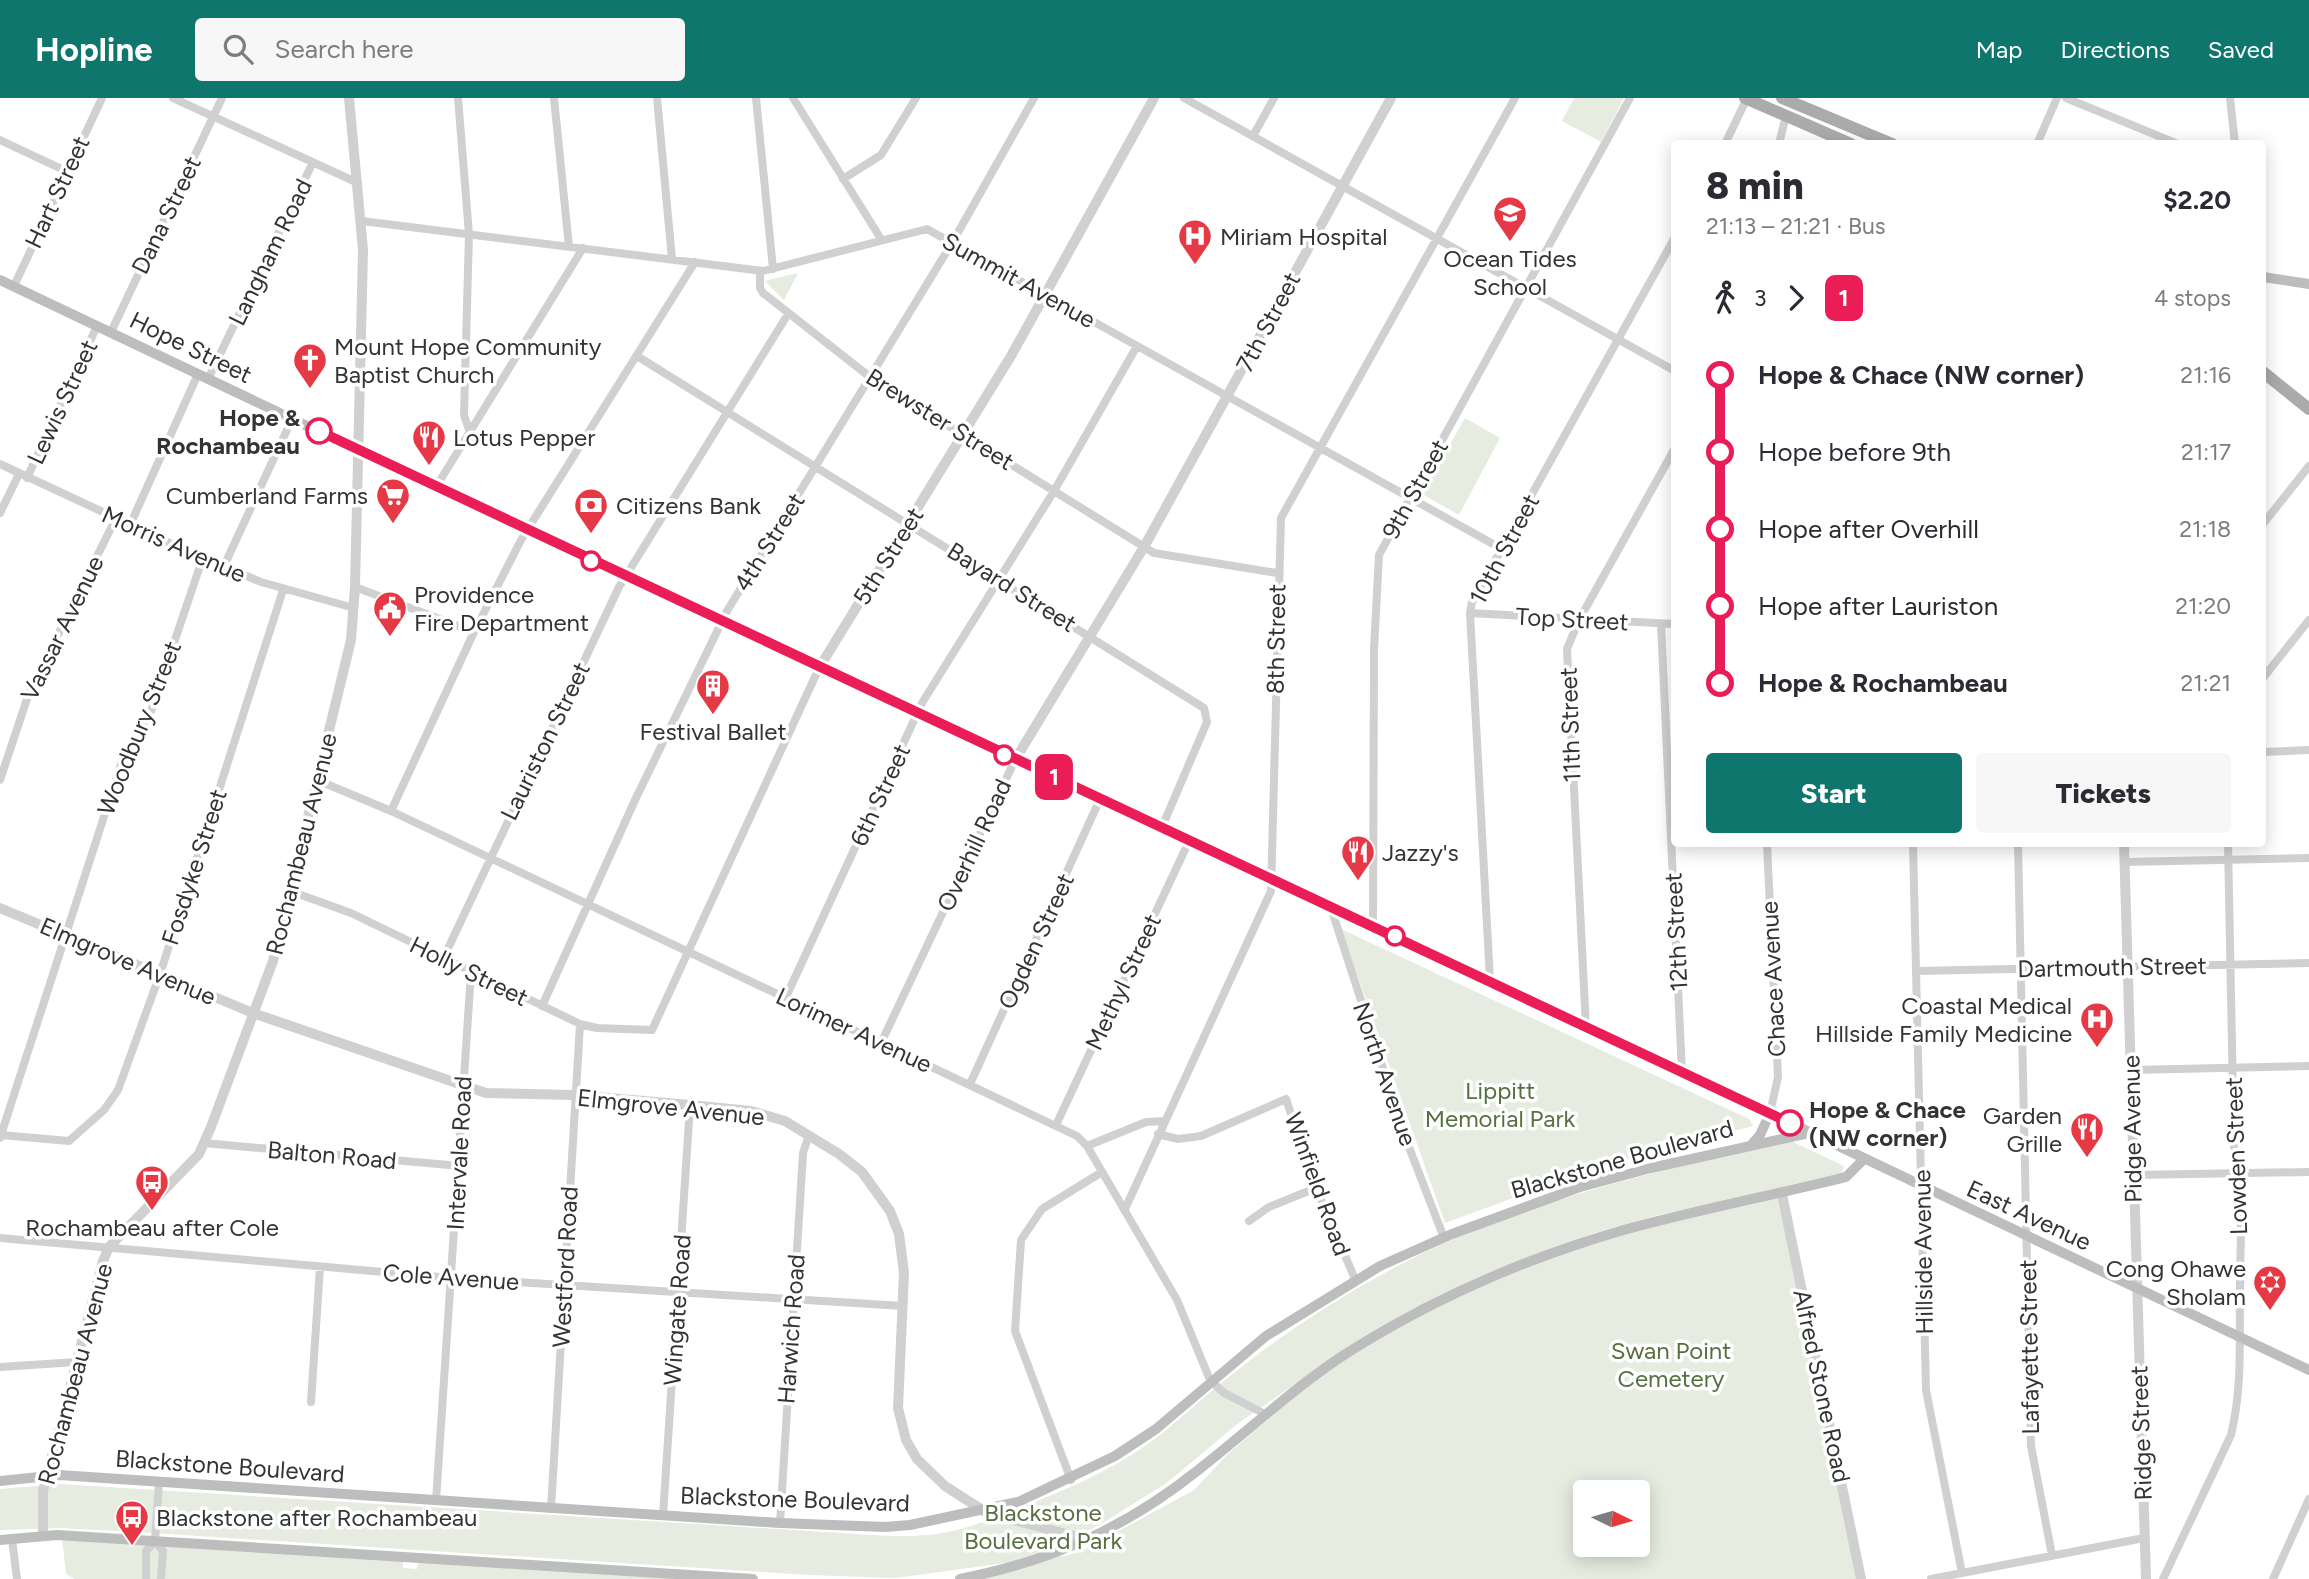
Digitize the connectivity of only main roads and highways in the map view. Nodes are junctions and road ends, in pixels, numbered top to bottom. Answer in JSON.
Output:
{"nodes":[{"id":1,"x":1746,"y":98,"type":"edge"},
{"id":2,"x":1782,"y":98,"type":"edge"},
{"id":3,"x":1843,"y":140,"type":"edge"},
{"id":4,"x":1882,"y":140,"type":"edge"},
{"id":5,"x":2266,"y":277,"type":"edge"},
{"id":6,"x":0,"y":280,"type":"edge"},
{"id":7,"x":2309,"y":284,"type":"edge"},
{"id":8,"x":2266,"y":376,"type":"edge"},
{"id":9,"x":2309,"y":409,"type":"edge"},
{"id":10,"x":1770,"y":1113,"type":"junction"},
{"id":11,"x":1809,"y":1133,"type":"junction"},
{"id":12,"x":1752,"y":1144,"type":"junction"},
{"id":13,"x":1863,"y":1160,"type":"junction"},
{"id":14,"x":1921,"y":1188,"type":"joint"},
{"id":15,"x":2309,"y":1370,"type":"edge"},
{"id":16,"x":0,"y":1481,"type":"edge"},
{"id":17,"x":0,"y":1540,"type":"edge"},
{"id":18,"x":753,"y":1579,"type":"edge"},
{"id":19,"x":960,"y":1579,"type":"edge"}],
"edges":[{"from":1,"to":3,"type":"main road"},
{"from":2,"to":4,"type":"main road"},
{"from":5,"to":7,"type":"main road"},
{"from":6,"to":10,"type":"main road","name":"Hope Street"},
{"from":8,"to":9,"type":"main road"},
{"from":10,"to":11,"type":"main road","name":"Hope Street"},
{"from":10,"to":12,"type":"main road","name":"Blackstone Boulevard"},
{"from":11,"to":12,"type":"main road"},
{"from":11,"to":13,"type":"main road","name":"Hope Street"},
{"from":12,"to":16,"type":"main road","name":"Blackstone Boulevard"},
{"from":13,"to":14,"type":"main road","name":"Hope Street"},
{"from":13,"to":19,"type":"main road"},
{"from":14,"to":15,"type":"main road","name":"East Avenue"},
{"from":17,"to":18,"type":"main road"}]}
